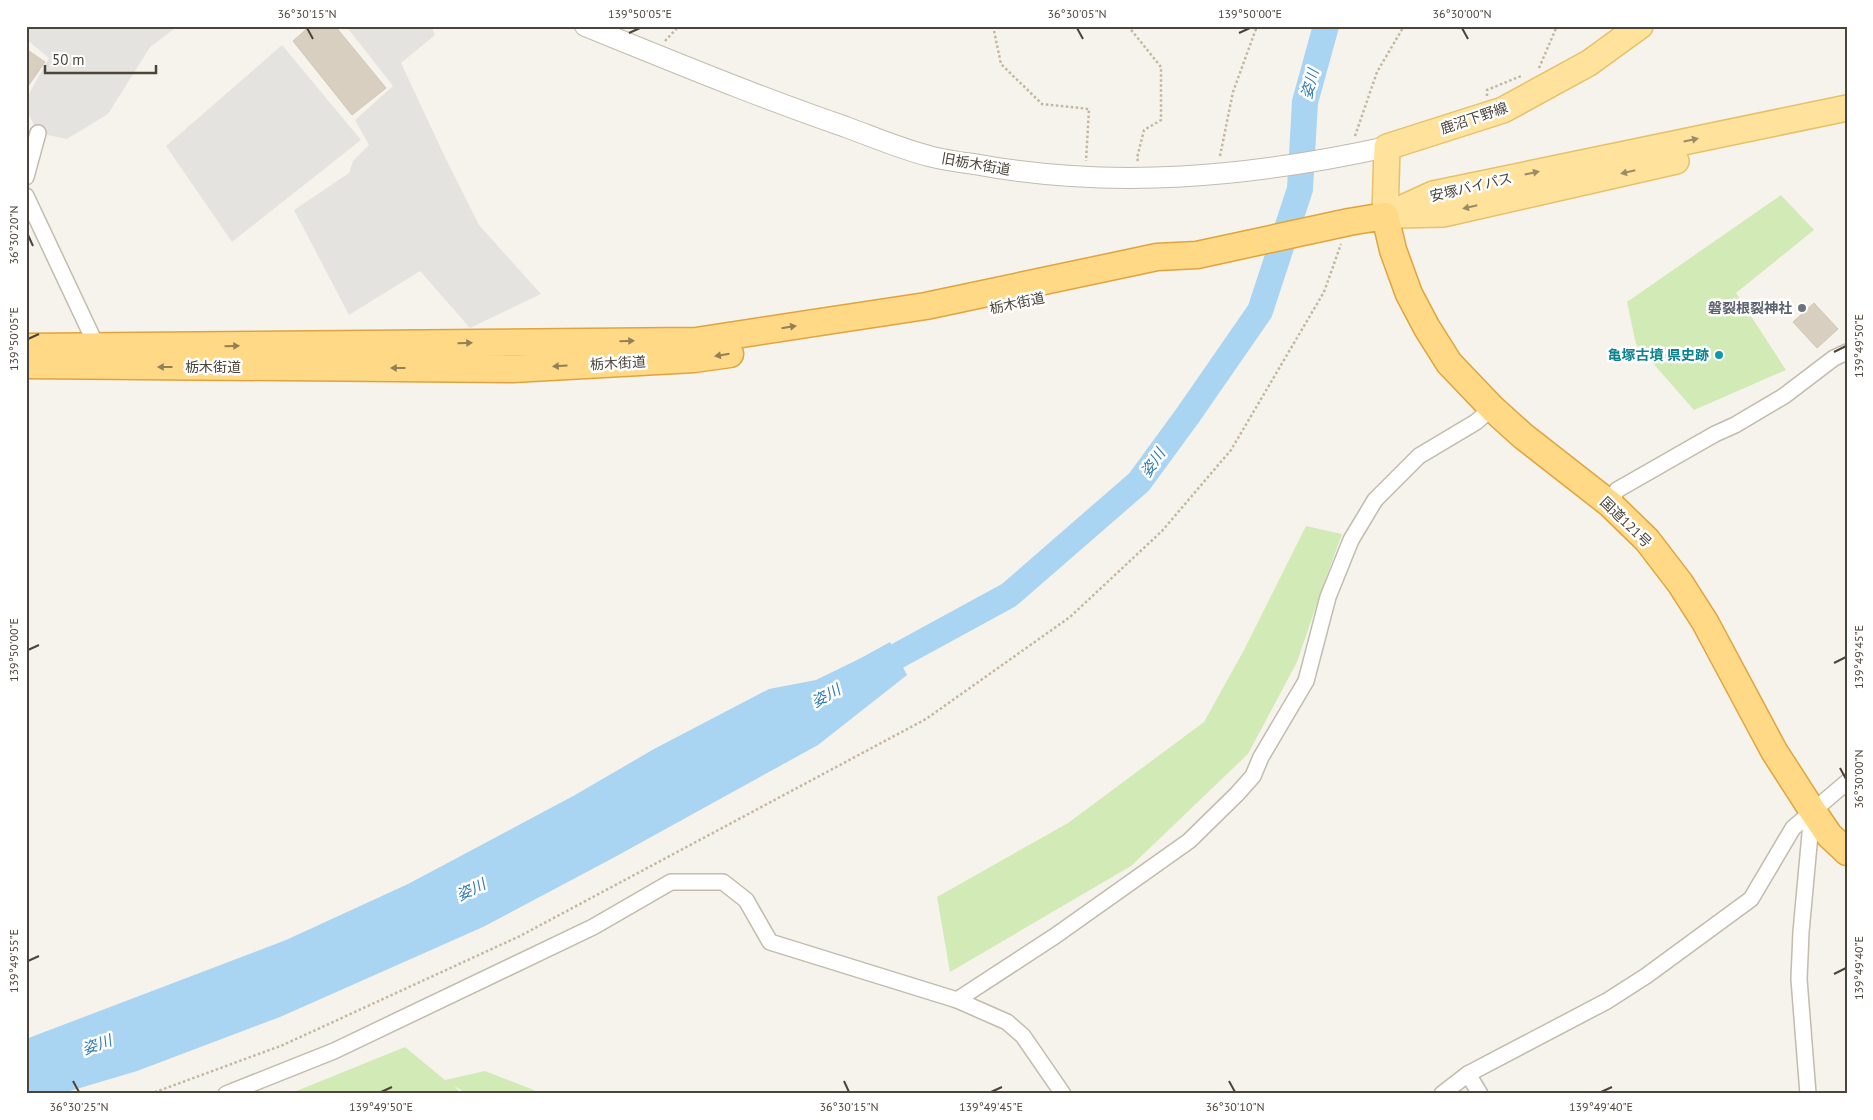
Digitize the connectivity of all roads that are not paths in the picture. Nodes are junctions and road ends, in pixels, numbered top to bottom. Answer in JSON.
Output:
{"nodes":[{"id":1,"x":585,"y":26,"type":"edge"},
{"id":2,"x":1640,"y":26,"type":"edge"},
{"id":3,"x":1847,"y":108,"type":"edge"},
{"id":4,"x":1847,"y":125,"type":"edge"},
{"id":5,"x":38,"y":133,"type":"dead end"},
{"id":6,"x":1387,"y":147,"type":"junction"},
{"id":7,"x":26,"y":177,"type":"edge"},
{"id":8,"x":26,"y":196,"type":"edge"},
{"id":9,"x":1385,"y":216,"type":"junction"},
{"id":10,"x":26,"y":347,"type":"edge"},
{"id":11,"x":1847,"y":352,"type":"edge"},
{"id":12,"x":102,"y":357,"type":"junction"},
{"id":13,"x":26,"y":365,"type":"edge"},
{"id":14,"x":1492,"y":408,"type":"junction"},
{"id":15,"x":1610,"y":504,"type":"junction"},
{"id":16,"x":1847,"y":782,"type":"edge"},
{"id":17,"x":1812,"y":810,"type":"junction"},
{"id":18,"x":1847,"y":852,"type":"edge"},
{"id":19,"x":957,"y":1000,"type":"junction"},
{"id":20,"x":1468,"y":1074,"type":"junction"},
{"id":21,"x":226,"y":1094,"type":"edge"},
{"id":22,"x":1063,"y":1094,"type":"edge"},
{"id":23,"x":1442,"y":1094,"type":"edge"},
{"id":24,"x":1480,"y":1094,"type":"edge"},
{"id":25,"x":1808,"y":1094,"type":"edge"}],
"edges":[{"from":1,"to":6,"type":"street","name":"旧栃木街道"},
{"from":2,"to":6,"type":"main road","name":"鹿沼下野線"},
{"from":9,"to":3,"type":"main road","name":"安塚バイパス","one_way":true},
{"from":4,"to":9,"type":"main road","name":"安塚バイパス","one_way":true},
{"from":5,"to":7,"type":"street"},
{"from":6,"to":9,"type":"main road"},
{"from":8,"to":12,"type":"street"},
{"from":9,"to":12,"type":"highway","name":"栃木街道"},
{"from":9,"to":14,"type":"highway","name":"国道121号"},
{"from":10,"to":12,"type":"highway","name":"栃木街道"},
{"from":11,"to":15,"type":"street"},
{"from":12,"to":13,"type":"highway","name":"栃木街道"},
{"from":14,"to":15,"type":"highway","name":"国道121号"},
{"from":14,"to":19,"type":"street"},
{"from":15,"to":17,"type":"highway","name":"国道121号"},
{"from":16,"to":17,"type":"street"},
{"from":17,"to":18,"type":"highway","name":"国道121号"},
{"from":17,"to":20,"type":"street"},
{"from":17,"to":25,"type":"street"},
{"from":19,"to":21,"type":"street"},
{"from":19,"to":22,"type":"street"},
{"from":20,"to":23,"type":"street"},
{"from":20,"to":24,"type":"street"}]}
